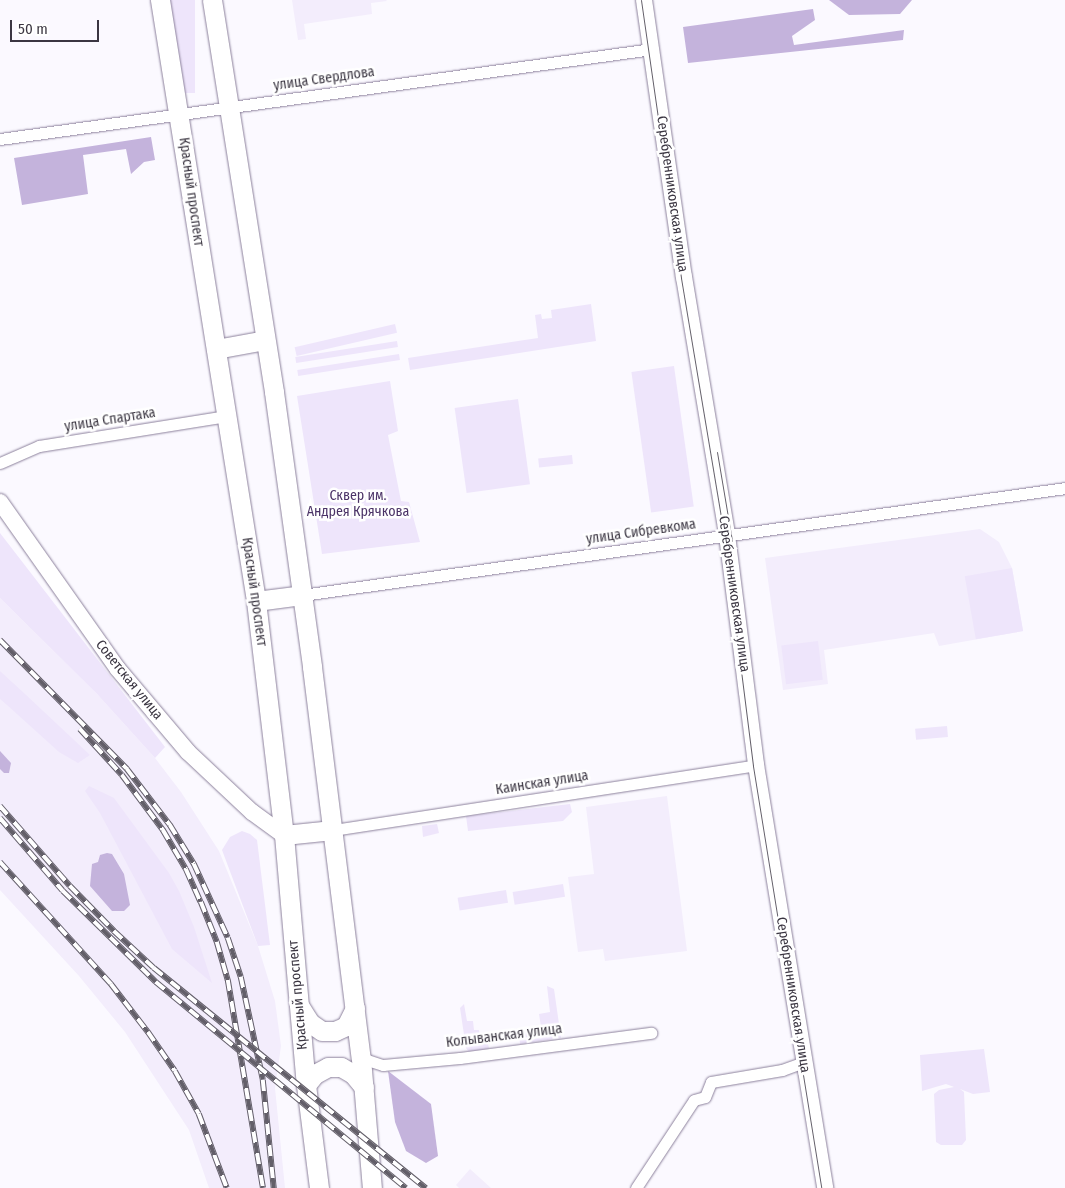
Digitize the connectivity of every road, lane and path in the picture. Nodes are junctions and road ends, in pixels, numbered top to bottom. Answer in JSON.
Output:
{"nodes":[{"id":1,"x":160,"y":0,"type":"edge"},
{"id":2,"x":212,"y":0,"type":"edge"},
{"id":3,"x":644,"y":0,"type":"edge"},
{"id":4,"x":652,"y":49,"type":"junction"},
{"id":5,"x":228,"y":107,"type":"junction"},
{"id":6,"x":180,"y":114,"type":"junction"},
{"id":7,"x":0,"y":140,"type":"edge"},
{"id":8,"x":265,"y":340,"type":"junction"},
{"id":9,"x":216,"y":349,"type":"junction"},
{"id":10,"x":227,"y":416,"type":"junction"},
{"id":11,"x":0,"y":463,"type":"edge"},
{"id":12,"x":1065,"y":488,"type":"edge"},
{"id":13,"x":0,"y":502,"type":"edge"},
{"id":14,"x":727,"y":535,"type":"junction"},
{"id":15,"x":302,"y":595,"type":"junction"},
{"id":16,"x":256,"y":601,"type":"junction"},
{"id":17,"x":756,"y":765,"type":"junction"},
{"id":18,"x":333,"y":830,"type":"junction"},
{"id":19,"x":284,"y":835,"type":"junction"},
{"id":20,"x":300,"y":1006,"type":"junction"},
{"id":21,"x":355,"y":1008,"type":"junction"},
{"id":22,"x":651,"y":1033,"type":"dead end"},
{"id":23,"x":361,"y":1058,"type":"junction"},
{"id":24,"x":804,"y":1062,"type":"junction"},
{"id":25,"x":306,"y":1085,"type":"junction"},
{"id":26,"x":364,"y":1087,"type":"junction"},
{"id":27,"x":319,"y":1188,"type":"edge"},
{"id":28,"x":372,"y":1188,"type":"edge"},
{"id":29,"x":636,"y":1188,"type":"edge"},
{"id":30,"x":825,"y":1188,"type":"edge"}],
"edges":[{"from":1,"to":6,"type":"main road","name":"Красный проспект"},
{"from":2,"to":5,"type":"main road"},
{"from":3,"to":4,"type":"street","name":"Серебренниковская улица"},
{"from":4,"to":5,"type":"street","name":"улица Свердлова"},
{"from":4,"to":14,"type":"street","name":"Серебренниковская улица"},
{"from":5,"to":6,"type":"street","name":"улица Свердлова"},
{"from":5,"to":8,"type":"main road"},
{"from":6,"to":7,"type":"street","name":"улица Свердлова"},
{"from":6,"to":9,"type":"main road","name":"Красный проспект"},
{"from":8,"to":9,"type":"main road"},
{"from":8,"to":15,"type":"main road"},
{"from":9,"to":10,"type":"main road","name":"Красный проспект"},
{"from":10,"to":11,"type":"street","name":"улица Спартака"},
{"from":10,"to":16,"type":"main road","name":"Красный проспект"},
{"from":12,"to":14,"type":"street","name":"улица Сибревкома"},
{"from":13,"to":19,"type":"street","name":"Советская улица"},
{"from":14,"to":15,"type":"street","name":"улица Сибревкома"},
{"from":14,"to":17,"type":"street","name":"Серебренниковская улица"},
{"from":15,"to":16,"type":"main road"},
{"from":15,"to":18,"type":"main road"},
{"from":16,"to":19,"type":"main road","name":"Красный проспект"},
{"from":17,"to":18,"type":"street","name":"Каинская улица"},
{"from":17,"to":24,"type":"street","name":"Серебренниковская улица"},
{"from":18,"to":19,"type":"main road"},
{"from":18,"to":21,"type":"main road"},
{"from":19,"to":20,"type":"main road","name":"Красный проспект"},
{"from":20,"to":21,"type":"main road"},
{"from":20,"to":25,"type":"main road","name":"Красный проспект"},
{"from":21,"to":23,"type":"main road"},
{"from":22,"to":23,"type":"street","name":"Колыванская улица"},
{"from":23,"to":26,"type":"main road"},
{"from":24,"to":29,"type":"street"},
{"from":24,"to":30,"type":"street","name":"Серебренниковская улица"},
{"from":25,"to":26,"type":"main road"},
{"from":25,"to":27,"type":"main road","name":"Красный проспект"},
{"from":26,"to":28,"type":"main road"}]}
